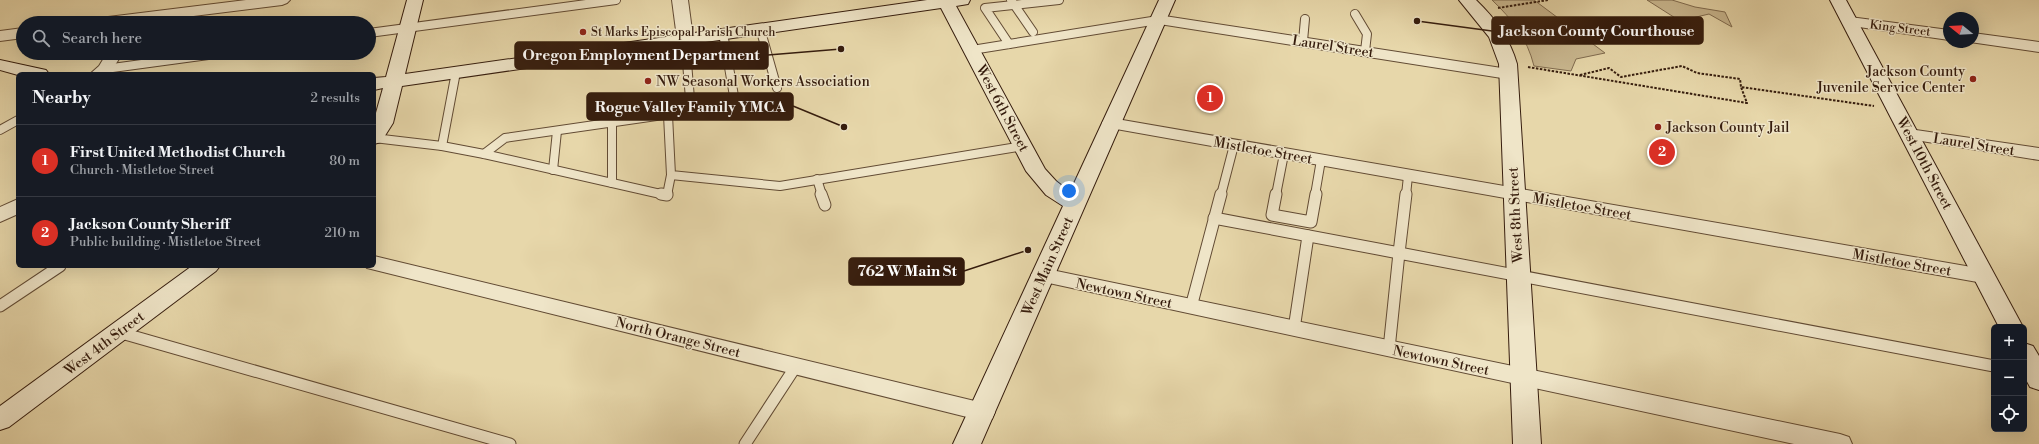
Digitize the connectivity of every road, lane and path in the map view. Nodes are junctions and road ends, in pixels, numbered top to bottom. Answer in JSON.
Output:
{"nodes":[{"id":1,"x":149,"y":0,"type":"edge"},
{"id":2,"x":282,"y":0,"type":"edge"},
{"id":3,"x":414,"y":0,"type":"edge"},
{"id":4,"x":616,"y":0,"type":"edge"},
{"id":5,"x":680,"y":0,"type":"edge"},
{"id":6,"x":1059,"y":0,"type":"edge"},
{"id":7,"x":1167,"y":0,"type":"edge"},
{"id":8,"x":1548,"y":0,"type":"edge"},
{"id":9,"x":1838,"y":0,"type":"edge"},
{"id":10,"x":951,"y":1,"type":"edge"},
{"id":11,"x":1012,"y":2,"type":"edge"},
{"id":12,"x":1472,"y":6,"type":"edge"},
{"id":13,"x":1355,"y":14,"type":"dead end"},
{"id":14,"x":139,"y":16,"type":"edge"},
{"id":15,"x":171,"y":16,"type":"edge"},
{"id":16,"x":1305,"y":18,"type":"dead end"},
{"id":17,"x":1158,"y":20,"type":"junction"},
{"id":18,"x":1850,"y":22,"type":"junction"},
{"id":19,"x":407,"y":28,"type":"junction"},
{"id":20,"x":760,"y":28,"type":"junction"},
{"id":21,"x":376,"y":32,"type":"edge"},
{"id":22,"x":1033,"y":32,"type":"dead end"},
{"id":23,"x":723,"y":33,"type":"junction"},
{"id":24,"x":16,"y":34,"type":"edge"},
{"id":25,"x":1943,"y":34,"type":"edge"},
{"id":26,"x":0,"y":36,"type":"edge"},
{"id":27,"x":685,"y":38,"type":"junction"},
{"id":28,"x":1979,"y":39,"type":"edge"},
{"id":29,"x":1303,"y":41,"type":"junction"},
{"id":30,"x":1009,"y":44,"type":"junction"},
{"id":31,"x":2039,"y":47,"type":"edge"},
{"id":32,"x":972,"y":50,"type":"junction"},
{"id":33,"x":1365,"y":51,"type":"junction"},
{"id":34,"x":110,"y":60,"type":"edge"},
{"id":35,"x":175,"y":60,"type":"edge"},
{"id":36,"x":0,"y":65,"type":"edge"},
{"id":37,"x":1508,"y":69,"type":"junction"},
{"id":38,"x":102,"y":71,"type":"edge"},
{"id":39,"x":31,"y":72,"type":"edge"},
{"id":40,"x":456,"y":72,"type":"junction"},
{"id":41,"x":1578,"y":76,"type":"junction"},
{"id":42,"x":394,"y":81,"type":"junction"},
{"id":43,"x":376,"y":84,"type":"edge"},
{"id":44,"x":1741,"y":87,"type":"junction"},
{"id":45,"x":777,"y":88,"type":"dead end"},
{"id":46,"x":734,"y":96,"type":"dead end"},
{"id":47,"x":1896,"y":110,"type":"junction"},
{"id":48,"x":668,"y":114,"type":"junction"},
{"id":49,"x":16,"y":121,"type":"edge"},
{"id":50,"x":612,"y":123,"type":"junction"},
{"id":51,"x":1111,"y":123,"type":"junction"},
{"id":52,"x":0,"y":130,"type":"edge"},
{"id":53,"x":557,"y":131,"type":"junction"},
{"id":54,"x":1909,"y":134,"type":"junction"},
{"id":55,"x":376,"y":135,"type":"edge"},
{"id":56,"x":376,"y":138,"type":"edge"},
{"id":57,"x":1234,"y":145,"type":"junction"},
{"id":58,"x":442,"y":146,"type":"junction"},
{"id":59,"x":1023,"y":146,"type":"junction"},
{"id":60,"x":484,"y":154,"type":"junction"},
{"id":61,"x":1284,"y":154,"type":"junction"},
{"id":62,"x":2039,"y":154,"type":"edge"},
{"id":63,"x":1321,"y":160,"type":"junction"},
{"id":64,"x":553,"y":170,"type":"junction"},
{"id":65,"x":671,"y":175,"type":"junction"},
{"id":66,"x":1408,"y":176,"type":"junction"},
{"id":67,"x":818,"y":179,"type":"junction"},
{"id":68,"x":612,"y":183,"type":"junction"},
{"id":69,"x":1514,"y":194,"type":"junction"},
{"id":70,"x":1075,"y":203,"type":"junction"},
{"id":71,"x":825,"y":205,"type":"dead end"},
{"id":72,"x":16,"y":206,"type":"edge"},
{"id":73,"x":0,"y":216,"type":"edge"},
{"id":74,"x":1214,"y":218,"type":"junction"},
{"id":75,"x":1308,"y":236,"type":"junction"},
{"id":76,"x":1399,"y":253,"type":"junction"},
{"id":77,"x":376,"y":263,"type":"edge"},
{"id":78,"x":57,"y":268,"type":"edge"},
{"id":79,"x":205,"y":268,"type":"edge"},
{"id":80,"x":1042,"y":275,"type":"junction"},
{"id":81,"x":1518,"y":276,"type":"junction"},
{"id":82,"x":1983,"y":276,"type":"junction"},
{"id":83,"x":0,"y":306,"type":"edge"},
{"id":84,"x":1191,"y":307,"type":"junction"},
{"id":85,"x":2009,"y":324,"type":"edge"},
{"id":86,"x":1294,"y":329,"type":"junction"},
{"id":87,"x":118,"y":332,"type":"junction"},
{"id":88,"x":1389,"y":349,"type":"junction"},
{"id":89,"x":2027,"y":360,"type":"edge"},
{"id":90,"x":1991,"y":365,"type":"edge"},
{"id":91,"x":796,"y":366,"type":"junction"},
{"id":92,"x":2033,"y":375,"type":"edge"},
{"id":93,"x":1523,"y":378,"type":"junction"},
{"id":94,"x":983,"y":412,"type":"junction"},
{"id":95,"x":0,"y":420,"type":"edge"},
{"id":96,"x":510,"y":444,"type":"edge"},
{"id":97,"x":745,"y":444,"type":"edge"},
{"id":98,"x":967,"y":444,"type":"edge"},
{"id":99,"x":1527,"y":444,"type":"edge"},
{"id":100,"x":1840,"y":444,"type":"edge"}],
"edges":[{"from":1,"to":14,"type":"street"},
{"from":2,"to":15,"type":"street"},
{"from":3,"to":19,"type":"street"},
{"from":4,"to":19,"type":"lane"},
{"from":5,"to":27,"type":"street"},
{"from":6,"to":11,"type":"lane"},
{"from":7,"to":17,"type":"street","name":"West Main Street"},
{"from":8,"to":12,"type":"path"},
{"from":9,"to":18,"type":"street","name":"West 10th Street"},
{"from":10,"to":20,"type":"street"},
{"from":10,"to":32,"type":"street","name":"West 6th Street"},
{"from":11,"to":22,"type":"lane"},
{"from":11,"to":30,"type":"lane"},
{"from":12,"to":37,"type":"street","name":"West 8th Street"},
{"from":13,"to":33,"type":"lane"},
{"from":16,"to":29,"type":"lane"},
{"from":17,"to":29,"type":"street","name":"Laurel Street"},
{"from":17,"to":30,"type":"lane"},
{"from":17,"to":51,"type":"street","name":"West Main Street"},
{"from":18,"to":25,"type":"street","name":"King Street"},
{"from":18,"to":47,"type":"street","name":"West 10th Street"},
{"from":19,"to":21,"type":"lane"},
{"from":19,"to":42,"type":"street"},
{"from":20,"to":23,"type":"street"},
{"from":20,"to":45,"type":"lane"},
{"from":23,"to":27,"type":"street"},
{"from":23,"to":46,"type":"lane"},
{"from":24,"to":26,"type":"street"},
{"from":27,"to":40,"type":"street"},
{"from":27,"to":48,"type":"lane"},
{"from":28,"to":31,"type":"street"},
{"from":29,"to":33,"type":"street","name":"Laurel Street"},
{"from":30,"to":32,"type":"lane"},
{"from":32,"to":59,"type":"street","name":"West 6th Street"},
{"from":33,"to":37,"type":"street","name":"Laurel Street"},
{"from":34,"to":38,"type":"street"},
{"from":35,"to":38,"type":"lane"},
{"from":36,"to":39,"type":"street"},
{"from":37,"to":41,"type":"path"},
{"from":37,"to":69,"type":"street","name":"West 8th Street"},
{"from":40,"to":42,"type":"street"},
{"from":40,"to":58,"type":"lane"},
{"from":41,"to":44,"type":"path"},
{"from":41,"to":44,"type":"path"},
{"from":42,"to":43,"type":"street"},
{"from":42,"to":55,"type":"street"},
{"from":44,"to":47,"type":"path"},
{"from":47,"to":54,"type":"street","name":"West 10th Street"},
{"from":48,"to":50,"type":"lane"},
{"from":48,"to":65,"type":"lane"},
{"from":49,"to":52,"type":"lane"},
{"from":50,"to":53,"type":"lane"},
{"from":50,"to":68,"type":"lane"},
{"from":51,"to":57,"type":"street","name":"Mistletoe Street"},
{"from":51,"to":70,"type":"street","name":"West Main Street"},
{"from":53,"to":60,"type":"lane"},
{"from":53,"to":64,"type":"lane"},
{"from":54,"to":62,"type":"street","name":"Laurel Street"},
{"from":54,"to":82,"type":"street","name":"West 10th Street"},
{"from":56,"to":58,"type":"lane"},
{"from":57,"to":61,"type":"street","name":"Mistletoe Street"},
{"from":57,"to":74,"type":"lane"},
{"from":58,"to":60,"type":"lane"},
{"from":59,"to":67,"type":"lane"},
{"from":59,"to":70,"type":"street","name":"West 6th Street"},
{"from":60,"to":64,"type":"lane"},
{"from":61,"to":63,"type":"street","name":"Mistletoe Street"},
{"from":61,"to":63,"type":"lane"},
{"from":63,"to":66,"type":"street","name":"Mistletoe Street"},
{"from":64,"to":68,"type":"lane"},
{"from":65,"to":67,"type":"lane"},
{"from":65,"to":68,"type":"lane"},
{"from":66,"to":69,"type":"street","name":"Mistletoe Street"},
{"from":66,"to":76,"type":"lane"},
{"from":67,"to":71,"type":"lane"},
{"from":69,"to":81,"type":"street","name":"West 8th Street"},
{"from":69,"to":82,"type":"street","name":"Mistletoe Street"},
{"from":70,"to":80,"type":"street","name":"West Main Street"},
{"from":72,"to":73,"type":"street"},
{"from":74,"to":75,"type":"lane"},
{"from":74,"to":84,"type":"lane"},
{"from":75,"to":76,"type":"lane"},
{"from":75,"to":86,"type":"lane"},
{"from":76,"to":81,"type":"lane"},
{"from":76,"to":88,"type":"lane"},
{"from":77,"to":91,"type":"street","name":"North Orange Street"},
{"from":78,"to":83,"type":"lane"},
{"from":79,"to":87,"type":"street","name":"West 4th Street"},
{"from":80,"to":84,"type":"street","name":"Newtown Street"},
{"from":80,"to":94,"type":"street","name":"West Main Street"},
{"from":81,"to":90,"type":"lane"},
{"from":81,"to":93,"type":"street","name":"West 8th Street"},
{"from":82,"to":85,"type":"street","name":"West 10th Street"},
{"from":84,"to":86,"type":"street","name":"Newtown Street"},
{"from":86,"to":88,"type":"street","name":"Newtown Street"},
{"from":87,"to":95,"type":"street","name":"West 4th Street"},
{"from":87,"to":96,"type":"lane"},
{"from":88,"to":93,"type":"street","name":"Newtown Street"},
{"from":89,"to":92,"type":"street"},
{"from":91,"to":94,"type":"street","name":"North Orange Street"},
{"from":91,"to":97,"type":"lane"},
{"from":93,"to":99,"type":"street","name":"West 8th Street"},
{"from":93,"to":100,"type":"street","name":"Newtown Street"},
{"from":94,"to":98,"type":"street","name":"West Main Street"}]}
